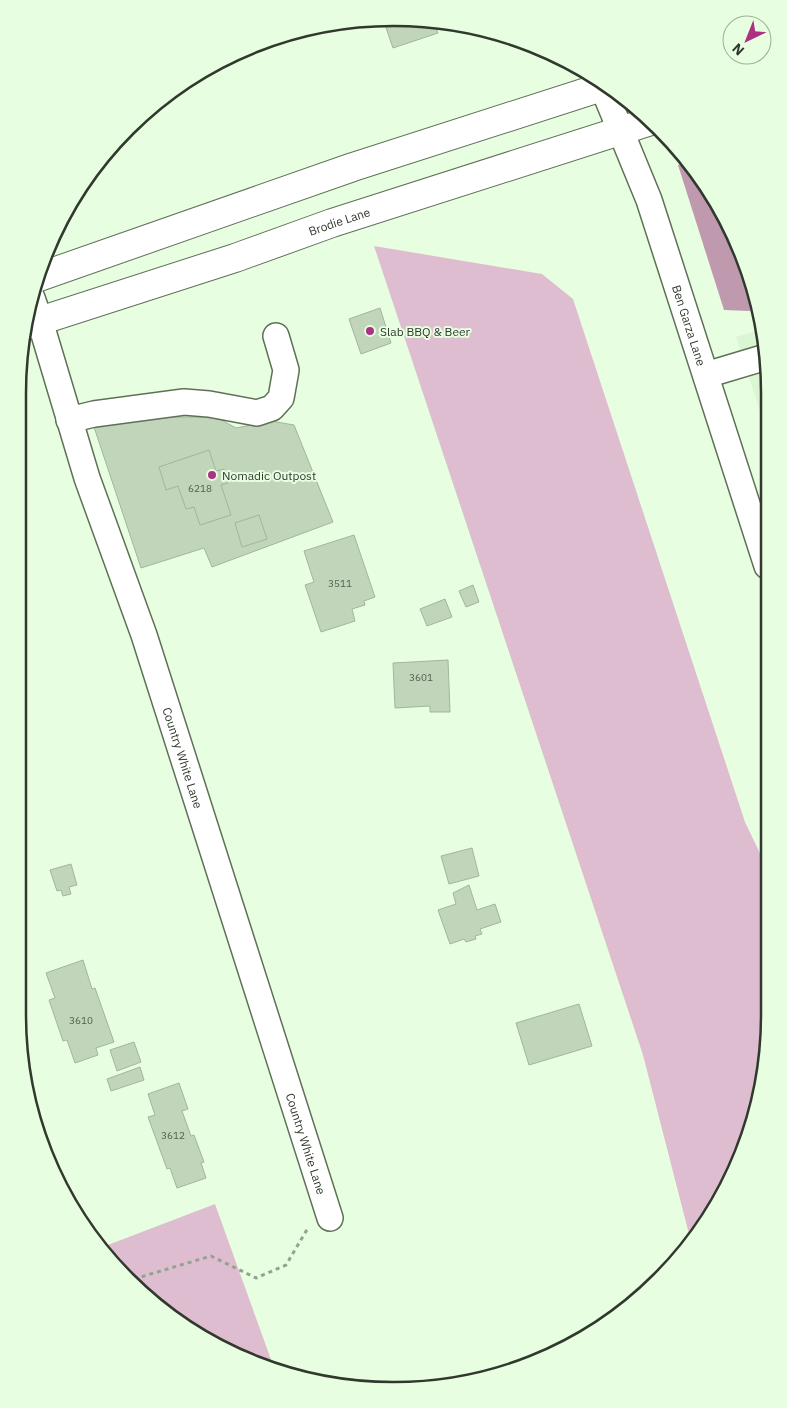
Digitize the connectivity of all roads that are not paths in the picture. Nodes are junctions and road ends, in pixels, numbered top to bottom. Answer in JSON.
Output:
{"nodes":[{"id":1,"x":597,"y":87,"type":"edge"},
{"id":2,"x":606,"y":94,"type":"edge"},
{"id":3,"x":643,"y":124,"type":"edge"},
{"id":4,"x":620,"y":131,"type":"junction"},
{"id":5,"x":46,"y":274,"type":"edge"},
{"id":6,"x":35,"y":314,"type":"edge"},
{"id":7,"x":34,"y":318,"type":"edge"},
{"id":8,"x":276,"y":336,"type":"dead end"},
{"id":9,"x":759,"y":360,"type":"edge"},
{"id":10,"x":706,"y":375,"type":"junction"},
{"id":11,"x":68,"y":420,"type":"junction"},
{"id":12,"x":761,"y":547,"type":"edge"},
{"id":13,"x":328,"y":1212,"type":"road end"}],
"edges":[{"from":1,"to":5,"type":"main road"},
{"from":2,"to":4,"type":"street","name":"Ben Garza Lane"},
{"from":3,"to":4,"type":"main road","name":"Brodie Lane"},
{"from":4,"to":6,"type":"main road","name":"Brodie Lane"},
{"from":4,"to":10,"type":"street","name":"Ben Garza Lane"},
{"from":7,"to":11,"type":"street","name":"Country White Lane"},
{"from":8,"to":11,"type":"street"},
{"from":9,"to":10,"type":"street"},
{"from":10,"to":12,"type":"street","name":"Ben Garza Lane"},
{"from":11,"to":13,"type":"street","name":"Country White Lane"}]}
